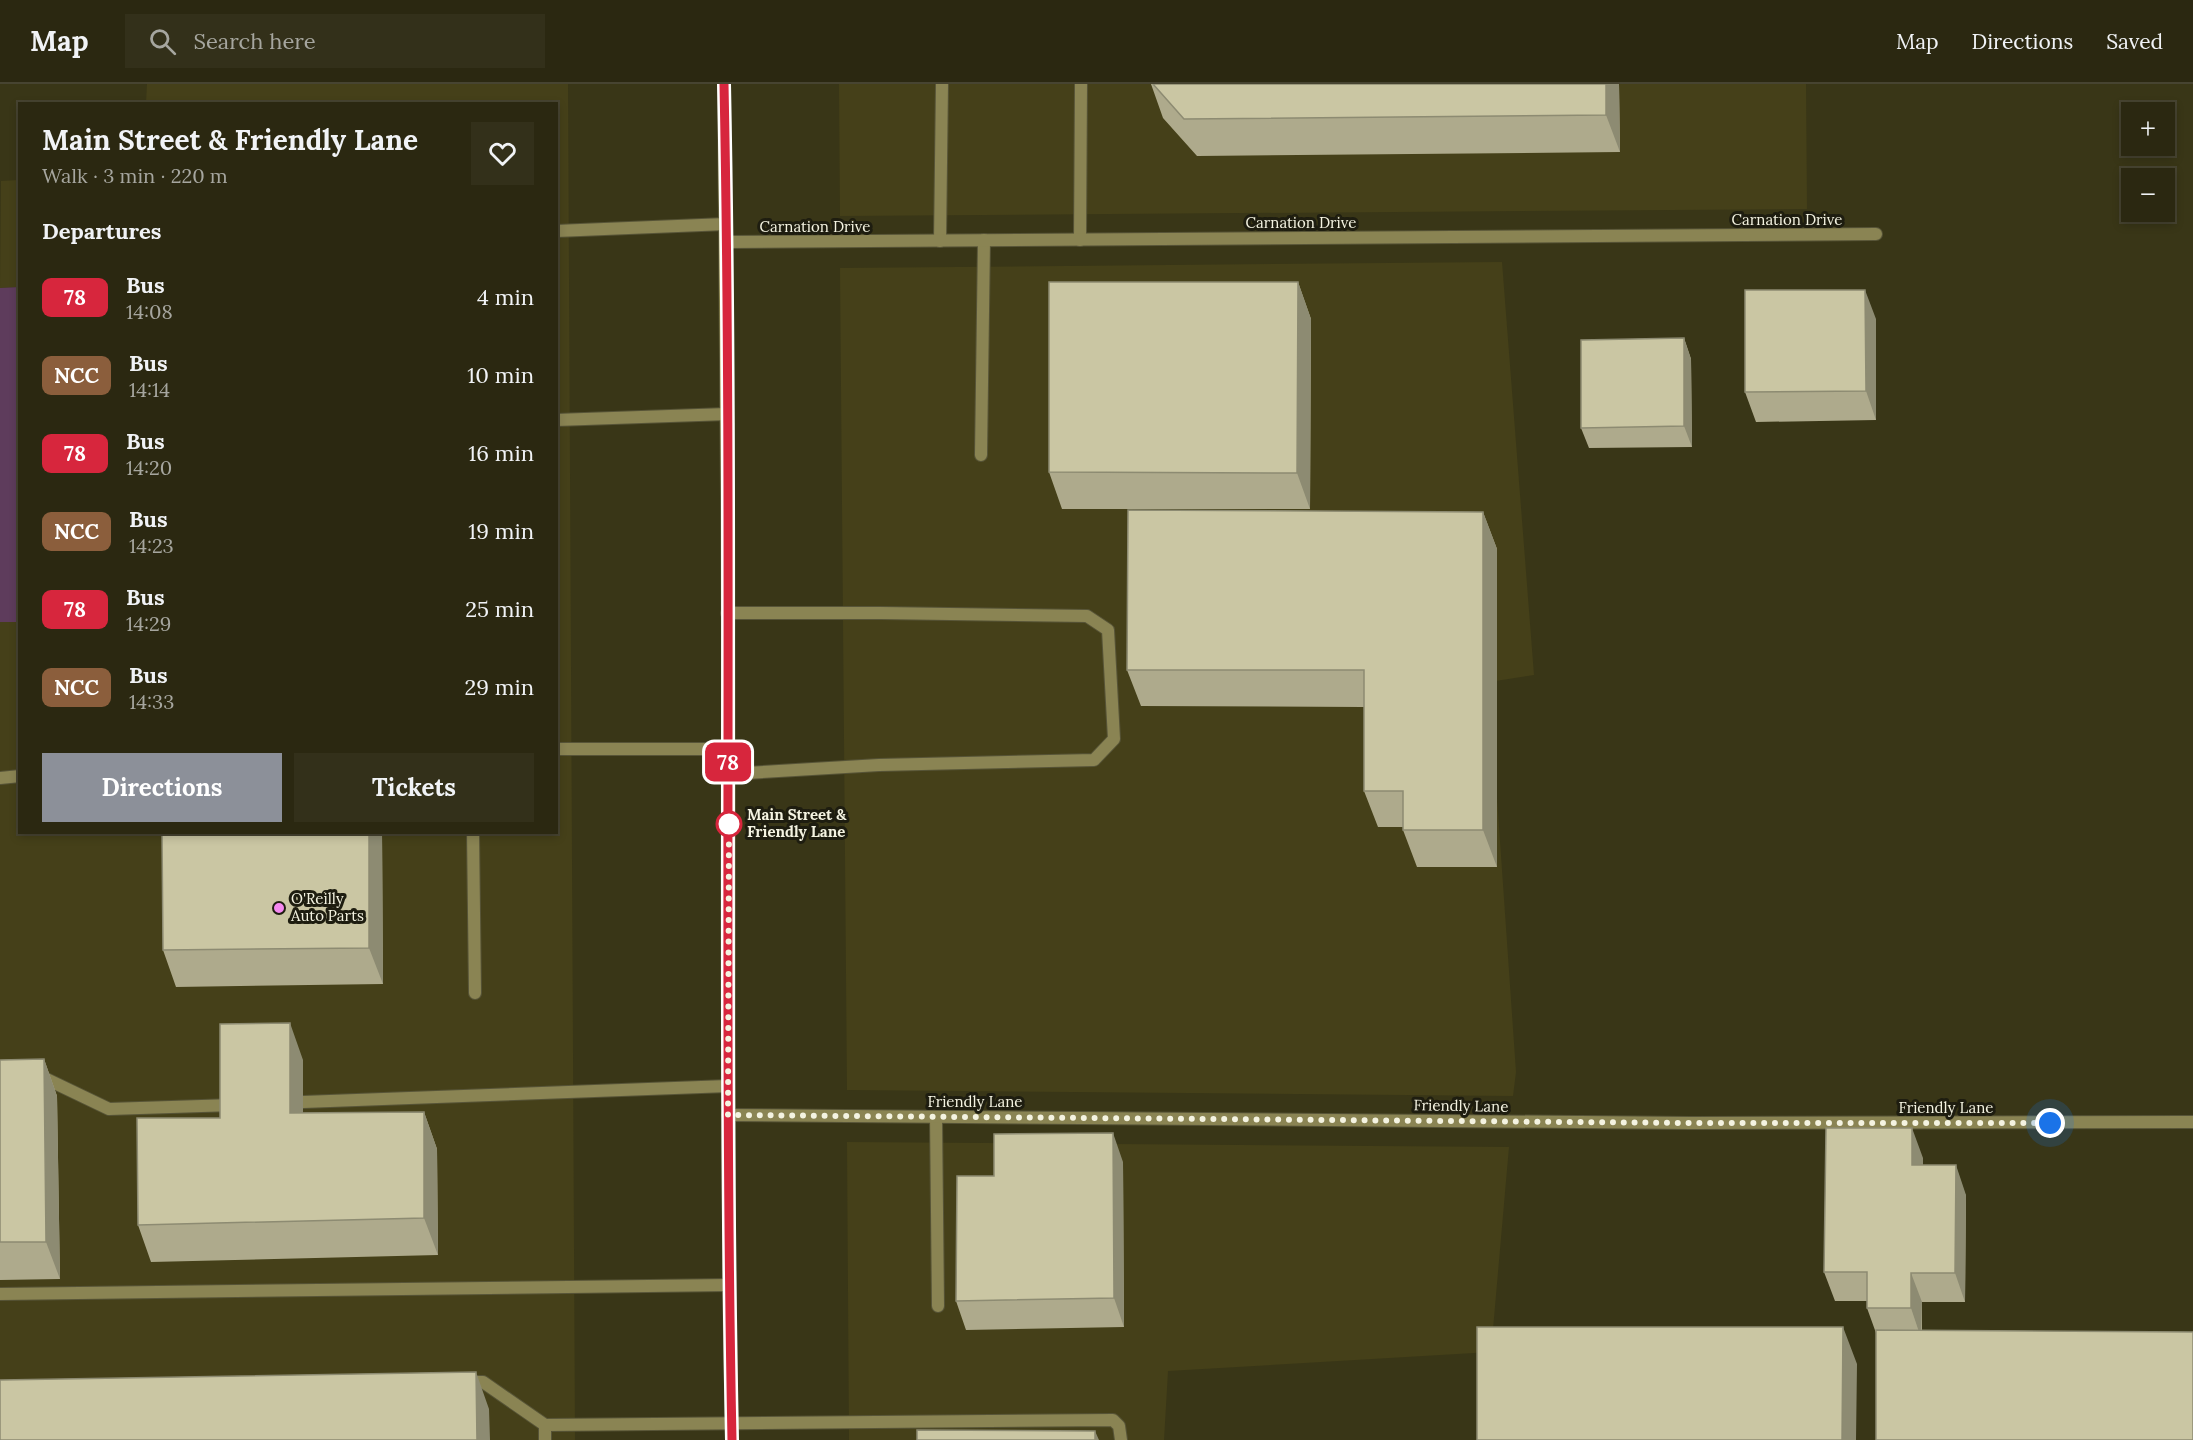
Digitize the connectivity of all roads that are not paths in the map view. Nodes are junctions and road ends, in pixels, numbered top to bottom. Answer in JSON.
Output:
{"nodes":[{"id":1,"x":724,"y":84,"type":"edge"},
{"id":2,"x":942,"y":84,"type":"edge"},
{"id":3,"x":1081,"y":84,"type":"edge"},
{"id":4,"x":726,"y":224,"type":"junction"},
{"id":5,"x":558,"y":231,"type":"edge"},
{"id":6,"x":1876,"y":234,"type":"dead end"},
{"id":7,"x":984,"y":240,"type":"junction"},
{"id":8,"x":1080,"y":240,"type":"junction"},
{"id":9,"x":940,"y":241,"type":"junction"},
{"id":10,"x":726,"y":243,"type":"junction"},
{"id":11,"x":727,"y":414,"type":"junction"},
{"id":12,"x":558,"y":420,"type":"edge"},
{"id":13,"x":981,"y":455,"type":"dead end"},
{"id":14,"x":727,"y":613,"type":"junction"},
{"id":15,"x":558,"y":749,"type":"edge"},
{"id":16,"x":727,"y":749,"type":"junction"},
{"id":17,"x":729,"y":774,"type":"junction"},
{"id":18,"x":18,"y":776,"type":"edge"},
{"id":19,"x":0,"y":778,"type":"edge"},
{"id":20,"x":473,"y":834,"type":"edge"},
{"id":21,"x":475,"y":993,"type":"dead end"},
{"id":22,"x":30,"y":1075,"type":"edge"},
{"id":23,"x":728,"y":1086,"type":"junction"},
{"id":24,"x":303,"y":1102,"type":"dead end"},
{"id":25,"x":233,"y":1106,"type":"edge"},
{"id":26,"x":728,"y":1115,"type":"junction"},
{"id":27,"x":936,"y":1116,"type":"junction"},
{"id":28,"x":2193,"y":1122,"type":"edge"},
{"id":29,"x":729,"y":1285,"type":"junction"},
{"id":30,"x":0,"y":1294,"type":"edge"},
{"id":31,"x":938,"y":1306,"type":"dead end"},
{"id":32,"x":448,"y":1383,"type":"edge"},
{"id":33,"x":545,"y":1425,"type":"junction"},
{"id":34,"x":732,"y":1425,"type":"junction"},
{"id":35,"x":545,"y":1440,"type":"edge"},
{"id":36,"x":732,"y":1440,"type":"edge"},
{"id":37,"x":1121,"y":1440,"type":"edge"}],
"edges":[{"from":1,"to":4,"type":"main road"},
{"from":2,"to":9,"type":"street"},
{"from":3,"to":8,"type":"street"},
{"from":4,"to":5,"type":"street"},
{"from":4,"to":10,"type":"main road"},
{"from":6,"to":8,"type":"street","name":"Carnation Drive"},
{"from":7,"to":8,"type":"street","name":"Carnation Drive"},
{"from":7,"to":9,"type":"street","name":"Carnation Drive"},
{"from":7,"to":13,"type":"street"},
{"from":9,"to":10,"type":"street","name":"Carnation Drive"},
{"from":10,"to":11,"type":"main road"},
{"from":11,"to":12,"type":"street"},
{"from":11,"to":14,"type":"main road"},
{"from":14,"to":16,"type":"main road"},
{"from":14,"to":17,"type":"street"},
{"from":15,"to":16,"type":"street"},
{"from":16,"to":17,"type":"main road"},
{"from":17,"to":23,"type":"main road"},
{"from":18,"to":19,"type":"street"},
{"from":20,"to":21,"type":"street"},
{"from":22,"to":25,"type":"street"},
{"from":23,"to":24,"type":"street"},
{"from":23,"to":26,"type":"main road"},
{"from":26,"to":27,"type":"street","name":"Friendly Lane"},
{"from":26,"to":29,"type":"main road"},
{"from":27,"to":28,"type":"street","name":"Friendly Lane"},
{"from":27,"to":31,"type":"street"},
{"from":29,"to":30,"type":"street"},
{"from":29,"to":34,"type":"main road"},
{"from":32,"to":33,"type":"street"},
{"from":33,"to":34,"type":"street"},
{"from":33,"to":35,"type":"street"},
{"from":34,"to":36,"type":"main road"},
{"from":34,"to":37,"type":"street"}]}
